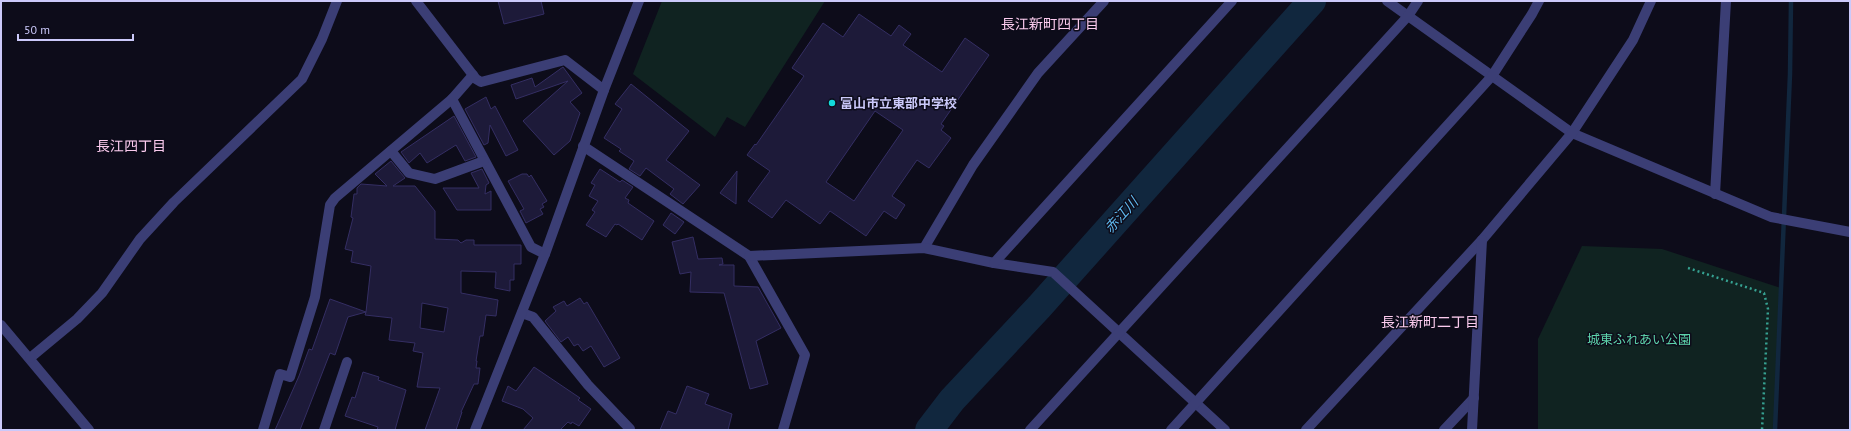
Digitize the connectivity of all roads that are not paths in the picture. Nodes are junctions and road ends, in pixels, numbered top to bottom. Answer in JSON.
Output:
{"nodes":[{"id":1,"x":337,"y":1,"type":"edge"},
{"id":2,"x":416,"y":1,"type":"edge"},
{"id":3,"x":639,"y":1,"type":"edge"},
{"id":4,"x":1104,"y":1,"type":"edge"},
{"id":5,"x":1232,"y":1,"type":"edge"},
{"id":6,"x":1387,"y":1,"type":"edge"},
{"id":7,"x":1418,"y":1,"type":"edge"},
{"id":8,"x":1539,"y":1,"type":"edge"},
{"id":9,"x":1651,"y":1,"type":"edge"},
{"id":10,"x":1726,"y":1,"type":"edge"},
{"id":11,"x":1408,"y":16,"type":"junction"},
{"id":12,"x":473,"y":75,"type":"junction"},
{"id":13,"x":1492,"y":76,"type":"junction"},
{"id":14,"x":604,"y":90,"type":"junction"},
{"id":15,"x":452,"y":99,"type":"junction"},
{"id":16,"x":1572,"y":133,"type":"junction"},
{"id":17,"x":583,"y":146,"type":"junction"},
{"id":18,"x":391,"y":151,"type":"junction"},
{"id":19,"x":484,"y":161,"type":"junction"},
{"id":20,"x":1715,"y":194,"type":"junction"},
{"id":21,"x":1850,"y":232,"type":"edge"},
{"id":22,"x":1482,"y":240,"type":"junction"},
{"id":23,"x":924,"y":248,"type":"junction"},
{"id":24,"x":545,"y":254,"type":"junction"},
{"id":25,"x":749,"y":256,"type":"junction"},
{"id":26,"x":994,"y":263,"type":"junction"},
{"id":27,"x":522,"y":313,"type":"junction"},
{"id":28,"x":1,"y":325,"type":"edge"},
{"id":29,"x":1120,"y":331,"type":"junction"},
{"id":30,"x":30,"y":358,"type":"junction"},
{"id":31,"x":347,"y":362,"type":"dead end"},
{"id":32,"x":1474,"y":398,"type":"junction"},
{"id":33,"x":1196,"y":403,"type":"junction"},
{"id":34,"x":630,"y":429,"type":"dead end"},
{"id":35,"x":89,"y":430,"type":"edge"},
{"id":36,"x":263,"y":430,"type":"edge"},
{"id":37,"x":324,"y":430,"type":"edge"},
{"id":38,"x":475,"y":430,"type":"edge"},
{"id":39,"x":782,"y":430,"type":"edge"},
{"id":40,"x":1030,"y":430,"type":"edge"},
{"id":41,"x":1171,"y":430,"type":"edge"},
{"id":42,"x":1225,"y":430,"type":"edge"},
{"id":43,"x":1306,"y":430,"type":"edge"},
{"id":44,"x":1444,"y":430,"type":"edge"},
{"id":45,"x":1472,"y":430,"type":"edge"}],
"edges":[{"from":1,"to":30,"type":"street"},
{"from":2,"to":12,"type":"street"},
{"from":3,"to":14,"type":"street"},
{"from":4,"to":23,"type":"street"},
{"from":5,"to":26,"type":"street"},
{"from":6,"to":11,"type":"street"},
{"from":7,"to":11,"type":"street"},
{"from":8,"to":13,"type":"street"},
{"from":9,"to":16,"type":"street"},
{"from":10,"to":20,"type":"street"},
{"from":11,"to":13,"type":"street"},
{"from":11,"to":29,"type":"street"},
{"from":12,"to":14,"type":"street"},
{"from":12,"to":15,"type":"street"},
{"from":13,"to":16,"type":"street"},
{"from":13,"to":33,"type":"street"},
{"from":14,"to":17,"type":"street"},
{"from":15,"to":18,"type":"street"},
{"from":15,"to":19,"type":"street"},
{"from":16,"to":20,"type":"street"},
{"from":16,"to":22,"type":"street"},
{"from":17,"to":24,"type":"street"},
{"from":17,"to":25,"type":"street"},
{"from":18,"to":19,"type":"street"},
{"from":18,"to":36,"type":"street"},
{"from":19,"to":24,"type":"street"},
{"from":20,"to":21,"type":"street"},
{"from":22,"to":32,"type":"street"},
{"from":22,"to":43,"type":"street"},
{"from":23,"to":25,"type":"street"},
{"from":23,"to":26,"type":"street"},
{"from":24,"to":27,"type":"street"},
{"from":25,"to":39,"type":"street"},
{"from":26,"to":29,"type":"street"},
{"from":27,"to":34,"type":"street"},
{"from":27,"to":38,"type":"street"},
{"from":28,"to":30,"type":"street"},
{"from":29,"to":33,"type":"street"},
{"from":29,"to":40,"type":"street"},
{"from":30,"to":35,"type":"street"},
{"from":31,"to":37,"type":"street"},
{"from":32,"to":44,"type":"street"},
{"from":32,"to":45,"type":"street"},
{"from":33,"to":41,"type":"street"},
{"from":33,"to":42,"type":"street"}]}
